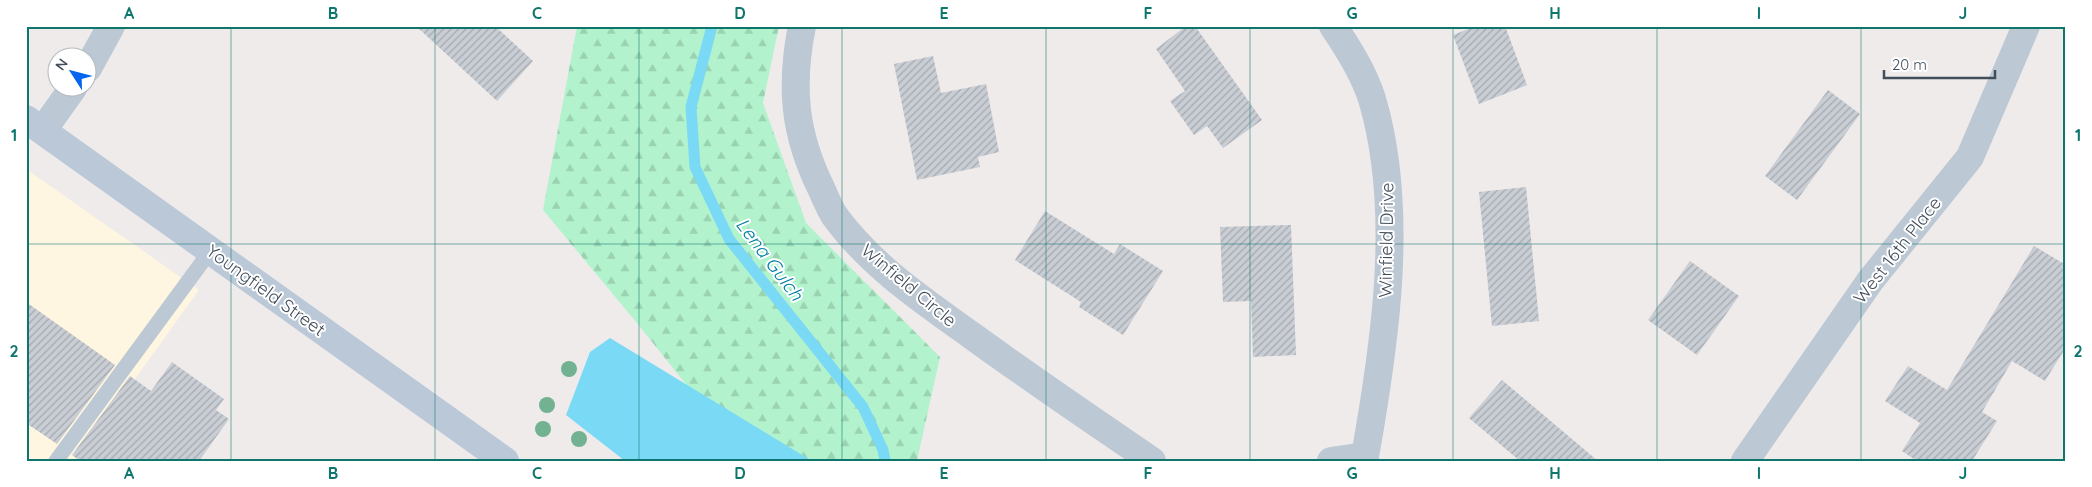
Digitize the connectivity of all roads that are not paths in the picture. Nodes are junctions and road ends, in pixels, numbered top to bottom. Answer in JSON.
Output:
{"nodes":[{"id":1,"x":111,"y":26,"type":"edge"},
{"id":2,"x":802,"y":26,"type":"edge"},
{"id":3,"x":1333,"y":26,"type":"edge"},
{"id":4,"x":2026,"y":26,"type":"edge"},
{"id":5,"x":98,"y":50,"type":"edge"},
{"id":6,"x":63,"y":98,"type":"edge"},
{"id":7,"x":35,"y":125,"type":"edge"},
{"id":8,"x":211,"y":250,"type":"junction"},
{"id":9,"x":1368,"y":458,"type":"edge"},
{"id":10,"x":56,"y":461,"type":"edge"},
{"id":11,"x":505,"y":461,"type":"edge"},
{"id":12,"x":1152,"y":461,"type":"edge"},
{"id":13,"x":1331,"y":461,"type":"edge"},
{"id":14,"x":1745,"y":461,"type":"edge"}],
"edges":[{"from":1,"to":5,"type":"street"},
{"from":2,"to":12,"type":"street","name":"Winfield Circle"},
{"from":3,"to":9,"type":"street","name":"Winfield Drive"},
{"from":4,"to":14,"type":"street","name":"West 16th Place"},
{"from":6,"to":7,"type":"street"},
{"from":7,"to":8,"type":"street","name":"Youngfield Street"},
{"from":8,"to":10,"type":"lane"},
{"from":8,"to":11,"type":"street","name":"Youngfield Street"},
{"from":9,"to":13,"type":"street"}]}
